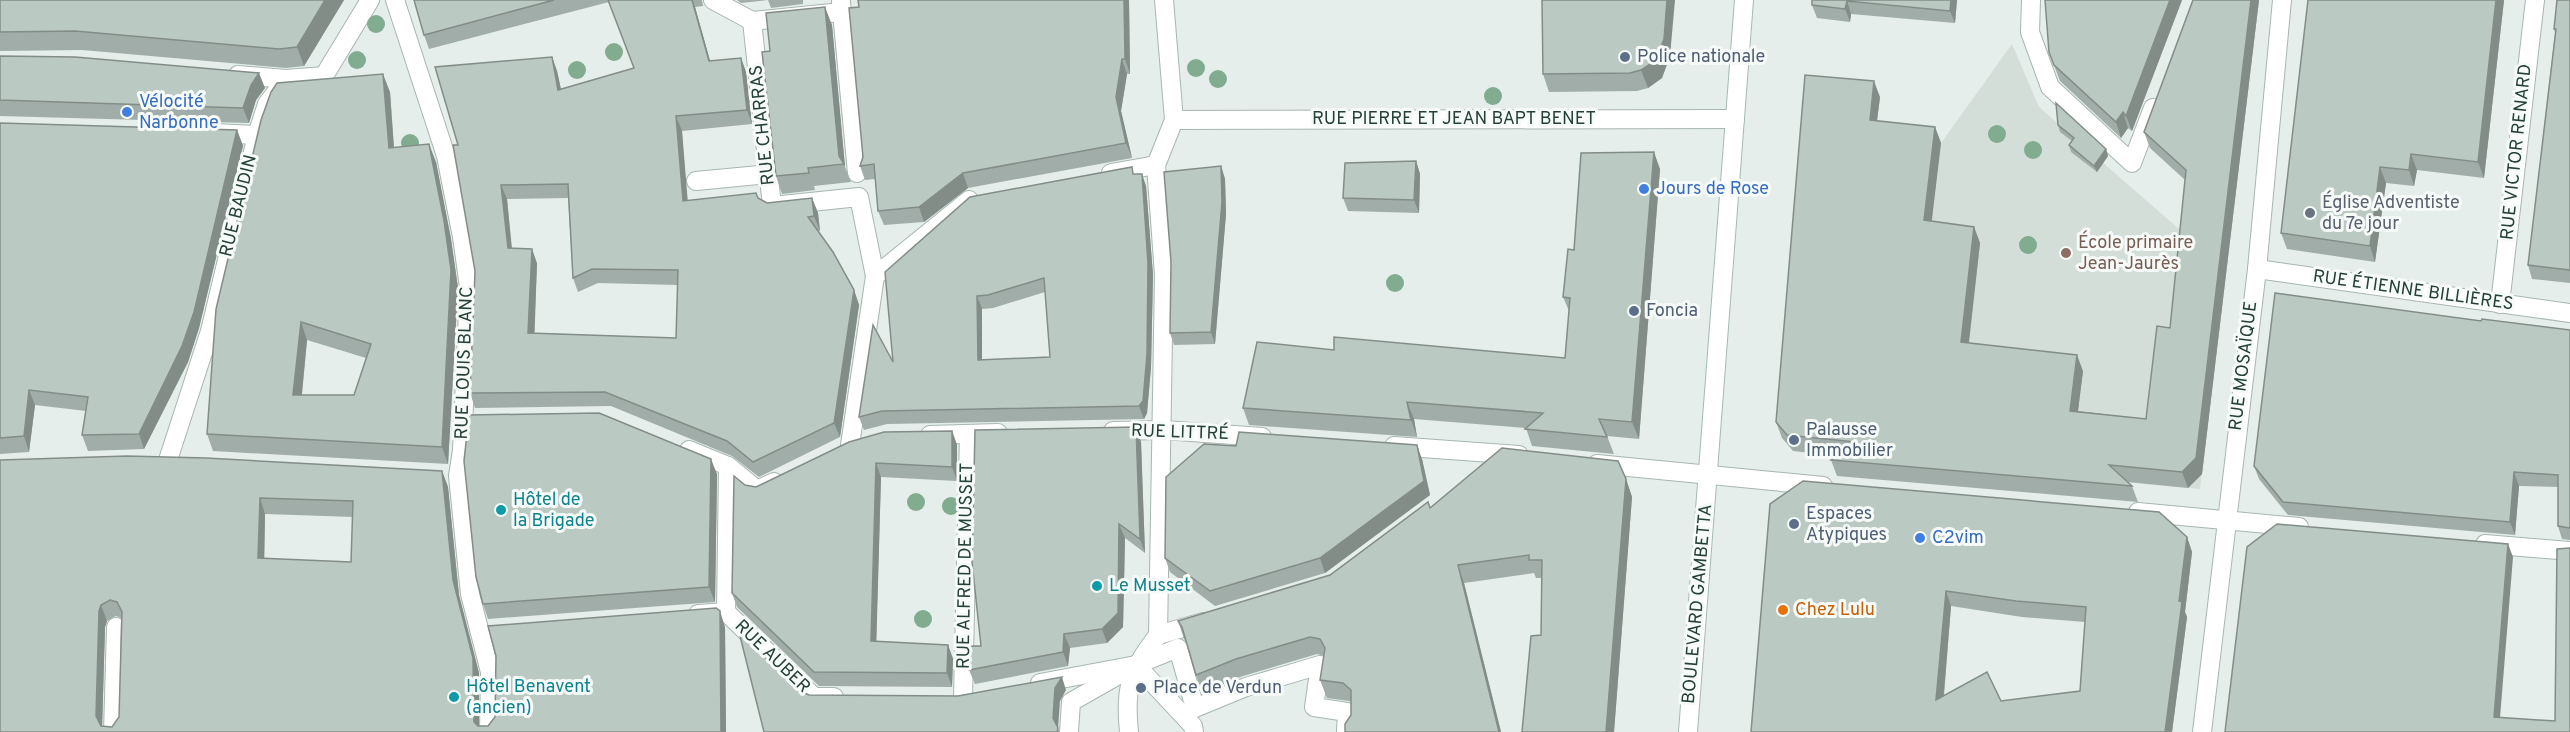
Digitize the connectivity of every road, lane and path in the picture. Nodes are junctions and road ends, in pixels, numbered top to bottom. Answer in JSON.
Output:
{"nodes":[{"id":1,"x":370,"y":0,"type":"edge"},
{"id":2,"x":395,"y":0,"type":"edge"},
{"id":3,"x":713,"y":0,"type":"edge"},
{"id":4,"x":1164,"y":0,"type":"edge"},
{"id":5,"x":1744,"y":0,"type":"edge"},
{"id":6,"x":2031,"y":0,"type":"edge"},
{"id":7,"x":2282,"y":0,"type":"edge"},
{"id":8,"x":2535,"y":0,"type":"edge"},
{"id":9,"x":841,"y":6,"type":"edge"},
{"id":10,"x":752,"y":21,"type":"junction"},
{"id":11,"x":218,"y":73,"type":"edge"},
{"id":12,"x":286,"y":79,"type":"junction"},
{"id":13,"x":2161,"y":87,"type":"edge"},
{"id":14,"x":1735,"y":118,"type":"junction"},
{"id":15,"x":1174,"y":120,"type":"junction"},
{"id":16,"x":198,"y":133,"type":"edge"},
{"id":17,"x":257,"y":135,"type":"junction"},
{"id":18,"x":1156,"y":165,"type":"junction"},
{"id":19,"x":857,"y":173,"type":"dead end"},
{"id":20,"x":769,"y":174,"type":"junction"},
{"id":21,"x":1098,"y":176,"type":"edge"},
{"id":22,"x":696,"y":181,"type":"dead end"},
{"id":23,"x":981,"y":197,"type":"edge"},
{"id":24,"x":2257,"y":269,"type":"junction"},
{"id":25,"x":874,"y":276,"type":"junction"},
{"id":26,"x":2500,"y":304,"type":"junction"},
{"id":27,"x":2570,"y":313,"type":"edge"},
{"id":28,"x":485,"y":418,"type":"edge"},
{"id":29,"x":463,"y":419,"type":"junction"},
{"id":30,"x":1163,"y":430,"type":"junction"},
{"id":31,"x":1094,"y":431,"type":"edge"},
{"id":32,"x":1015,"y":433,"type":"edge"},
{"id":33,"x":969,"y":434,"type":"junction"},
{"id":34,"x":910,"y":435,"type":"edge"},
{"id":35,"x":1281,"y":438,"type":"edge"},
{"id":36,"x":869,"y":440,"type":"edge"},
{"id":37,"x":673,"y":444,"type":"edge"},
{"id":38,"x":1375,"y":444,"type":"edge"},
{"id":39,"x":850,"y":445,"type":"junction"},
{"id":40,"x":1504,"y":453,"type":"junction"},
{"id":41,"x":830,"y":455,"type":"edge"},
{"id":42,"x":1540,"y":458,"type":"edge"},
{"id":43,"x":146,"y":460,"type":"edge"},
{"id":44,"x":168,"y":460,"type":"junction"},
{"id":45,"x":192,"y":461,"type":"edge"},
{"id":46,"x":1575,"y":462,"type":"edge"},
{"id":47,"x":729,"y":466,"type":"junction"},
{"id":48,"x":1486,"y":467,"type":"edge"},
{"id":49,"x":435,"y":475,"type":"edge"},
{"id":50,"x":788,"y":475,"type":"edge"},
{"id":51,"x":459,"y":476,"type":"junction"},
{"id":52,"x":1708,"y":476,"type":"junction"},
{"id":53,"x":1839,"y":487,"type":"edge"},
{"id":54,"x":2122,"y":511,"type":"edge"},
{"id":55,"x":2225,"y":520,"type":"junction"},
{"id":56,"x":2320,"y":529,"type":"edge"},
{"id":57,"x":2463,"y":542,"type":"edge"},
{"id":58,"x":2570,"y":552,"type":"edge"},
{"id":59,"x":726,"y":612,"type":"junction"},
{"id":60,"x":679,"y":616,"type":"edge"},
{"id":61,"x":1215,"y":618,"type":"edge"},
{"id":62,"x":116,"y":627,"type":"edge"},
{"id":63,"x":502,"y":629,"type":"edge"},
{"id":64,"x":479,"y":631,"type":"junction"},
{"id":65,"x":1158,"y":635,"type":"junction"},
{"id":66,"x":1136,"y":665,"type":"junction"},
{"id":67,"x":1021,"y":686,"type":"edge"},
{"id":68,"x":986,"y":693,"type":"edge"},
{"id":69,"x":848,"y":697,"type":"edge"},
{"id":70,"x":113,"y":732,"type":"edge"},
{"id":71,"x":489,"y":732,"type":"edge"},
{"id":72,"x":1069,"y":732,"type":"edge"},
{"id":73,"x":1129,"y":732,"type":"edge"},
{"id":74,"x":1194,"y":732,"type":"edge"},
{"id":75,"x":1346,"y":732,"type":"edge"},
{"id":76,"x":1688,"y":732,"type":"edge"},
{"id":77,"x":2202,"y":732,"type":"edge"}],
"edges":[{"from":1,"to":12,"type":"street"},
{"from":2,"to":29,"type":"street","name":"RUE LOUIS BLANC"},
{"from":3,"to":10,"type":"street"},
{"from":4,"to":15,"type":"street"},
{"from":5,"to":14,"type":"street","name":"BOULEVARD GAMBETTA"},
{"from":6,"to":13,"type":"street"},
{"from":7,"to":24,"type":"street","name":"RUE MOSAÏQUE"},
{"from":8,"to":26,"type":"street","name":"RUE VICTOR RENARD"},
{"from":9,"to":10,"type":"street"},
{"from":9,"to":19,"type":"street"},
{"from":10,"to":20,"type":"street","name":"RUE CHARRAS"},
{"from":11,"to":12,"type":"street"},
{"from":12,"to":17,"type":"street","name":"RUE BAUDIN"},
{"from":14,"to":15,"type":"street","name":"RUE PIERRE ET JEAN BAPT BENET"},
{"from":14,"to":52,"type":"street","name":"BOULEVARD GAMBETTA"},
{"from":15,"to":18,"type":"street"},
{"from":16,"to":17,"type":"street"},
{"from":17,"to":44,"type":"street","name":"RUE BAUDIN"},
{"from":18,"to":21,"type":"street"},
{"from":18,"to":30,"type":"street"},
{"from":20,"to":22,"type":"street"},
{"from":20,"to":25,"type":"street","name":"RUE CHARRAS"},
{"from":23,"to":25,"type":"street"},
{"from":24,"to":26,"type":"street","name":"RUE ÉTIENNE BILLIÈRES"},
{"from":24,"to":55,"type":"street","name":"RUE MOSAÏQUE"},
{"from":25,"to":39,"type":"street","name":"RUE CHARRAS"},
{"from":26,"to":27,"type":"street","name":"RUE ÉTIENNE BILLIÈRES"},
{"from":28,"to":29,"type":"street"},
{"from":29,"to":51,"type":"street","name":"RUE LOUIS BLANC"},
{"from":30,"to":31,"type":"street","name":"RUE LITTRÉ"},
{"from":30,"to":35,"type":"street","name":"RUE LITTRÉ"},
{"from":30,"to":65,"type":"street"},
{"from":32,"to":33,"type":"street"},
{"from":33,"to":34,"type":"street"},
{"from":33,"to":68,"type":"street","name":"RUE ALFRED DE MUSSET"},
{"from":36,"to":39,"type":"street"},
{"from":37,"to":47,"type":"street"},
{"from":38,"to":40,"type":"street"},
{"from":39,"to":41,"type":"street"},
{"from":40,"to":42,"type":"street"},
{"from":40,"to":48,"type":"street"},
{"from":43,"to":44,"type":"street"},
{"from":44,"to":45,"type":"street"},
{"from":46,"to":52,"type":"street"},
{"from":47,"to":50,"type":"street"},
{"from":47,"to":59,"type":"street"},
{"from":49,"to":51,"type":"street"},
{"from":51,"to":64,"type":"street","name":"RUE LOUIS BLANC"},
{"from":52,"to":53,"type":"street"},
{"from":52,"to":76,"type":"street","name":"BOULEVARD GAMBETTA"},
{"from":54,"to":55,"type":"street"},
{"from":55,"to":56,"type":"street"},
{"from":55,"to":77,"type":"street","name":"RUE MOSAÏQUE"},
{"from":57,"to":58,"type":"street"},
{"from":59,"to":60,"type":"street","name":"RUE AUBER"},
{"from":59,"to":69,"type":"street","name":"RUE AUBER"},
{"from":61,"to":65,"type":"street"},
{"from":62,"to":70,"type":"street"},
{"from":63,"to":64,"type":"street"},
{"from":64,"to":71,"type":"street","name":"RUE LOUIS BLANC"},
{"from":65,"to":66,"type":"street"},
{"from":66,"to":67,"type":"street"},
{"from":66,"to":72,"type":"street"},
{"from":66,"to":73,"type":"street"},
{"from":66,"to":74,"type":"street"},
{"from":66,"to":75,"type":"street"}]}
